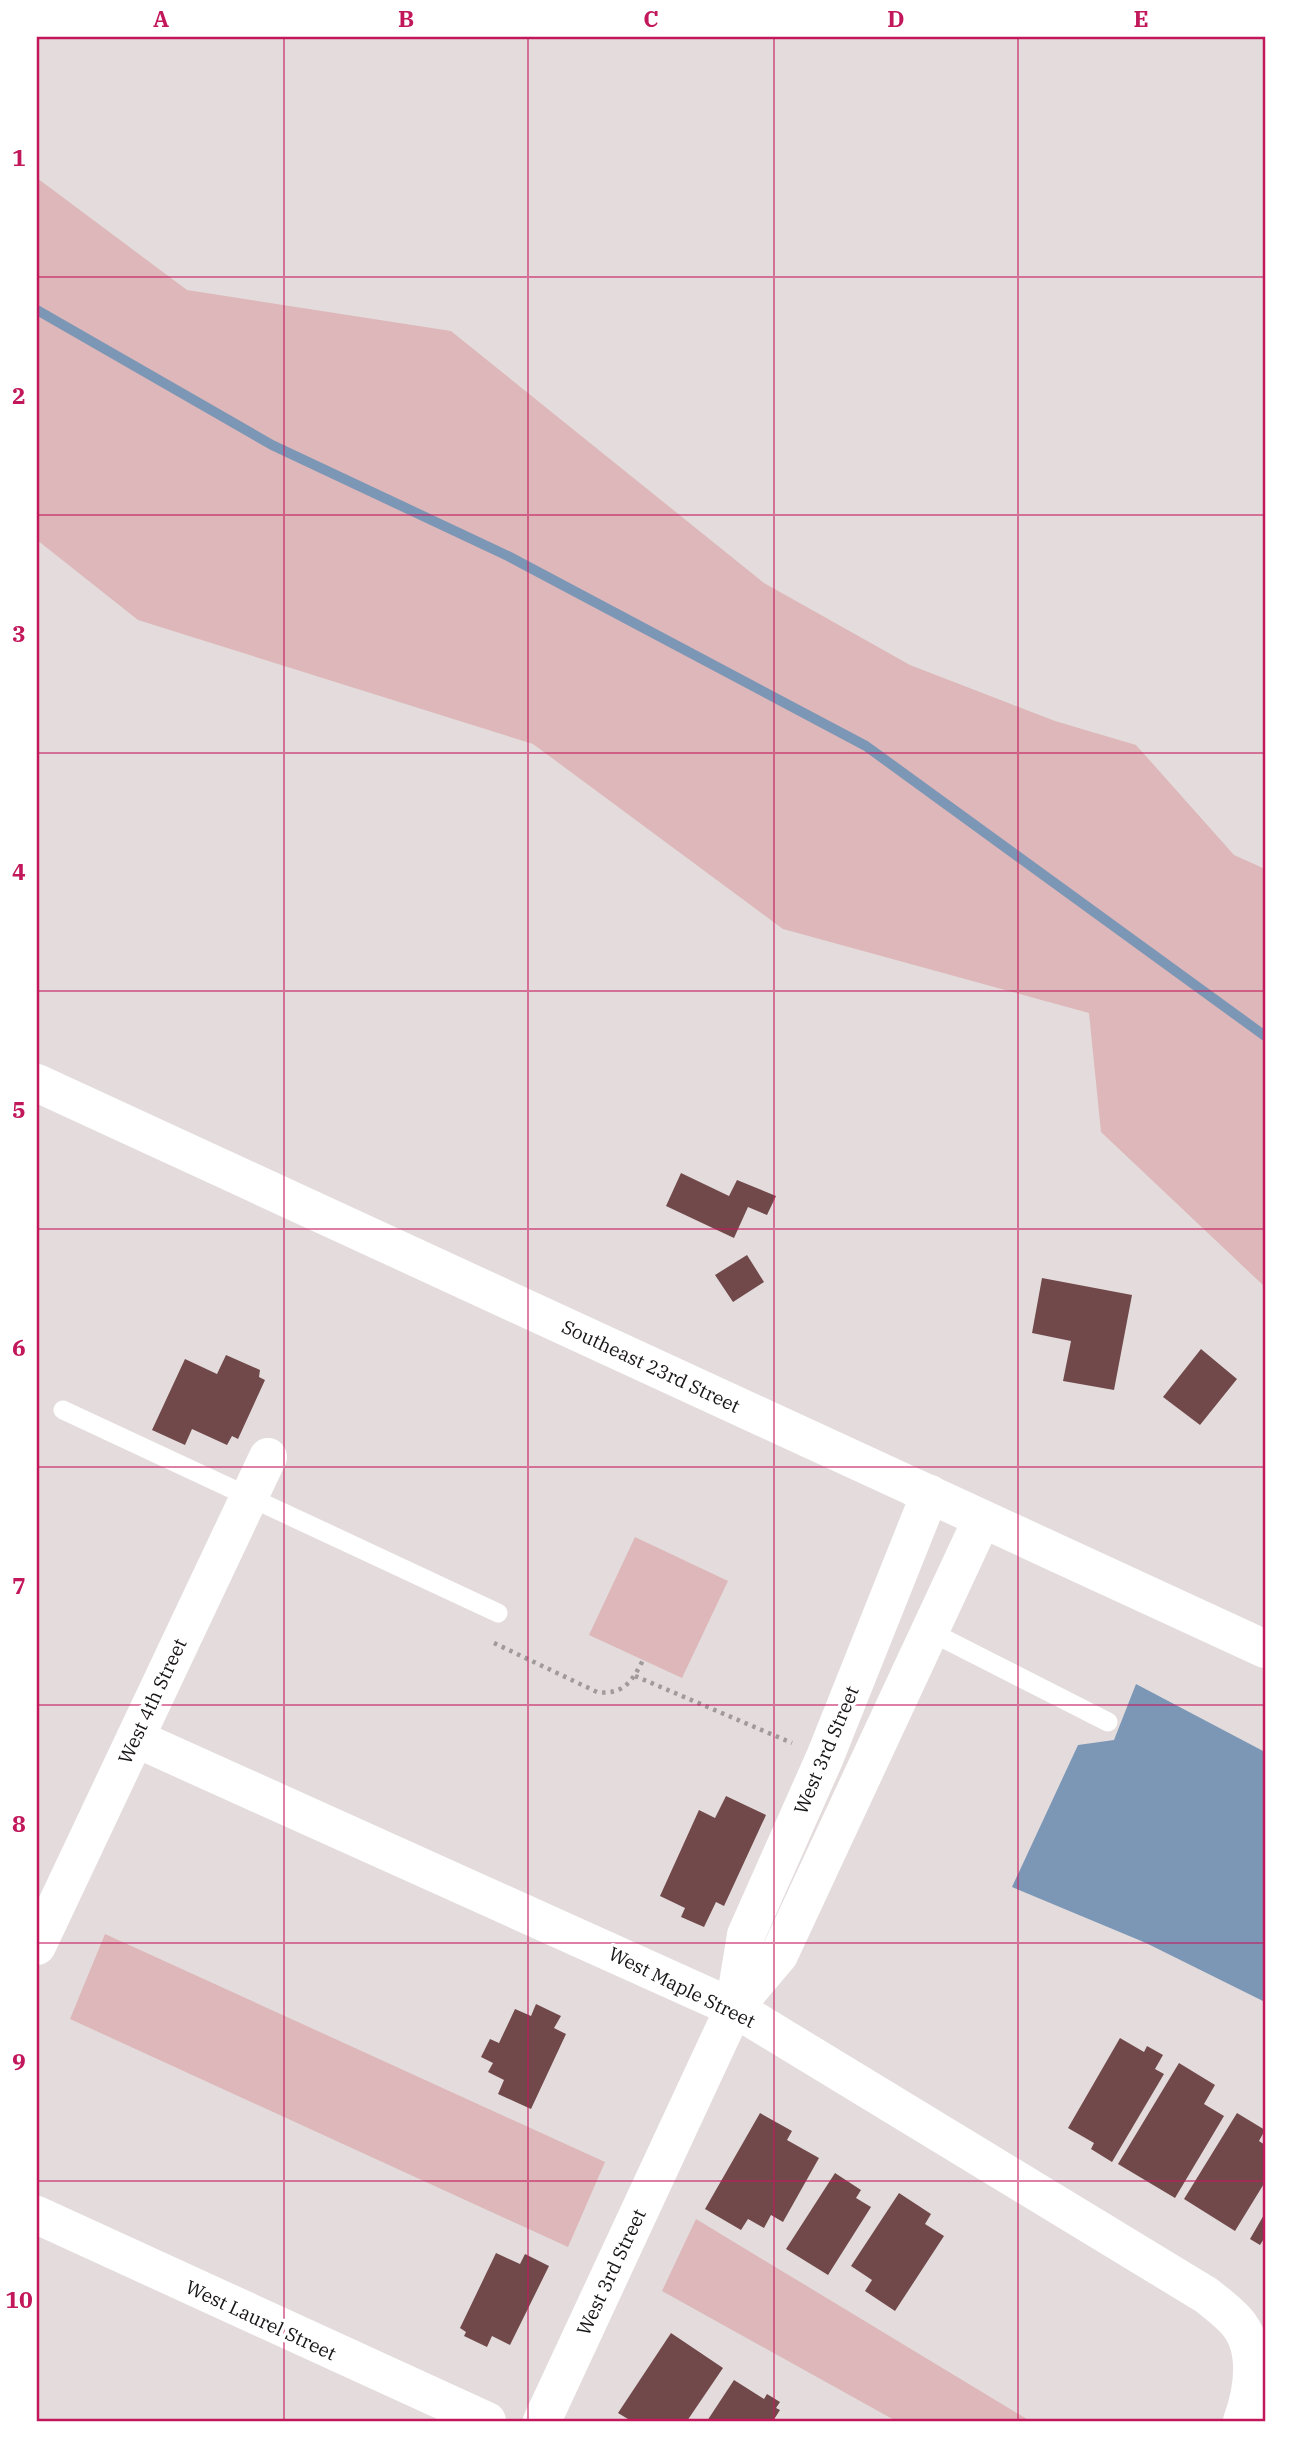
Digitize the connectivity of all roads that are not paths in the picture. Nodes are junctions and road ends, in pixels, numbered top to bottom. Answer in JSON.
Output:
{"nodes":[{"id":1,"x":37,"y":1083,"type":"edge"},
{"id":2,"x":62,"y":1410,"type":"dead end"},
{"id":3,"x":268,"y":1457,"type":"dead end"},
{"id":4,"x":930,"y":1494,"type":"junction"},
{"id":5,"x":249,"y":1497,"type":"junction"},
{"id":6,"x":982,"y":1519,"type":"junction"},
{"id":7,"x":498,"y":1613,"type":"dead end"},
{"id":8,"x":929,"y":1631,"type":"junction"},
{"id":9,"x":1265,"y":1649,"type":"edge"},
{"id":10,"x":1108,"y":1723,"type":"dead end"},
{"id":11,"x":135,"y":1738,"type":"junction"},
{"id":12,"x":37,"y":1946,"type":"edge"},
{"id":13,"x":734,"y":2008,"type":"junction"},
{"id":14,"x":37,"y":2216,"type":"edge"},
{"id":15,"x":487,"y":2421,"type":"edge"},
{"id":16,"x":542,"y":2421,"type":"edge"},
{"id":17,"x":1242,"y":2421,"type":"edge"}],
"edges":[{"from":1,"to":4,"type":"street","name":"Southeast 23rd Street"},
{"from":2,"to":5,"type":"lane"},
{"from":3,"to":5,"type":"street","name":"West 4th Street"},
{"from":4,"to":6,"type":"street","name":"Southeast 23rd Street"},
{"from":4,"to":13,"type":"street","name":"West 3rd Street"},
{"from":5,"to":7,"type":"lane"},
{"from":5,"to":11,"type":"street","name":"West 4th Street"},
{"from":6,"to":8,"type":"street","name":"West 3rd Street"},
{"from":6,"to":9,"type":"street","name":"Southeast 23rd Street"},
{"from":8,"to":10,"type":"lane"},
{"from":8,"to":13,"type":"street","name":"West 3rd Street"},
{"from":11,"to":12,"type":"street","name":"West 4th Street"},
{"from":11,"to":13,"type":"street","name":"West Maple Street"},
{"from":13,"to":16,"type":"street","name":"West 3rd Street"},
{"from":13,"to":17,"type":"street","name":"West Maple Street"},
{"from":14,"to":15,"type":"street","name":"West Laurel Street"}]}
